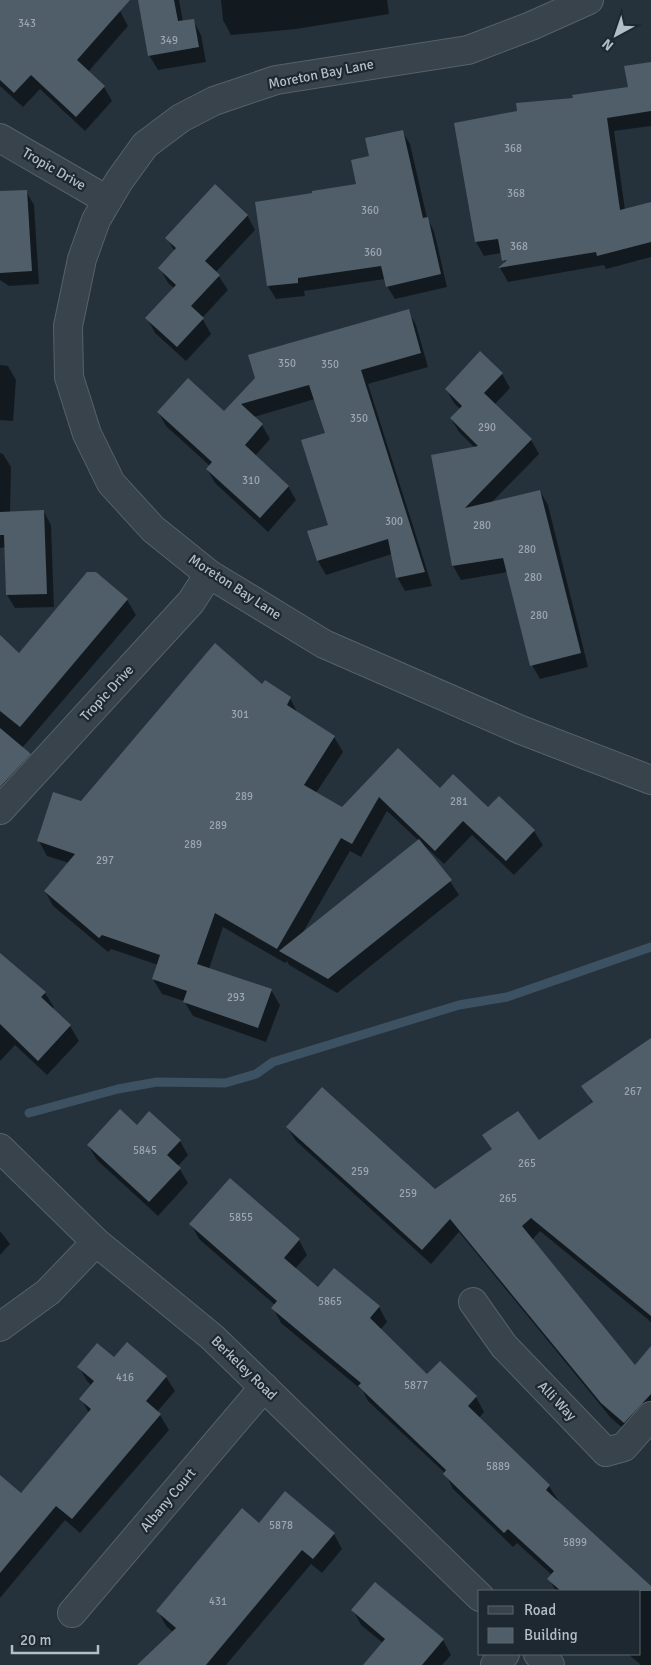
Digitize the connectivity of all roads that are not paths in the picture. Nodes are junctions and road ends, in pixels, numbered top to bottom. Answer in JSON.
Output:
{"nodes":[{"id":1,"x":589,"y":0,"type":"edge"},
{"id":2,"x":0,"y":138,"type":"edge"},
{"id":3,"x":107,"y":200,"type":"junction"},
{"id":4,"x":209,"y":574,"type":"junction"},
{"id":5,"x":651,"y":780,"type":"edge"},
{"id":6,"x":0,"y":810,"type":"edge"},
{"id":7,"x":0,"y":1148,"type":"edge"},
{"id":8,"x":96,"y":1242,"type":"junction"},
{"id":9,"x":473,"y":1302,"type":"dead end"},
{"id":10,"x":0,"y":1327,"type":"edge"},
{"id":11,"x":264,"y":1387,"type":"junction"},
{"id":12,"x":651,"y":1416,"type":"edge"},
{"id":13,"x":478,"y":1595,"type":"edge"},
{"id":14,"x":72,"y":1613,"type":"dead end"},
{"id":15,"x":504,"y":1655,"type":"edge"},
{"id":16,"x":539,"y":1655,"type":"edge"},
{"id":17,"x":495,"y":1665,"type":"edge"},
{"id":18,"x":550,"y":1665,"type":"edge"}],
"edges":[{"from":1,"to":3,"type":"street","name":"Moreton Bay Lane"},
{"from":2,"to":3,"type":"street","name":"Tropic Drive"},
{"from":3,"to":4,"type":"street","name":"Moreton Bay Lane"},
{"from":4,"to":5,"type":"street","name":"Moreton Bay Lane"},
{"from":4,"to":6,"type":"street","name":"Tropic Drive"},
{"from":7,"to":8,"type":"street","name":"Berkeley Road"},
{"from":8,"to":10,"type":"street"},
{"from":8,"to":11,"type":"street","name":"Berkeley Road"},
{"from":9,"to":12,"type":"street","name":"Alli Way"},
{"from":11,"to":13,"type":"street","name":"Berkeley Road"},
{"from":11,"to":14,"type":"street","name":"Albany Court"},
{"from":15,"to":17,"type":"street"},
{"from":16,"to":18,"type":"street"}]}
